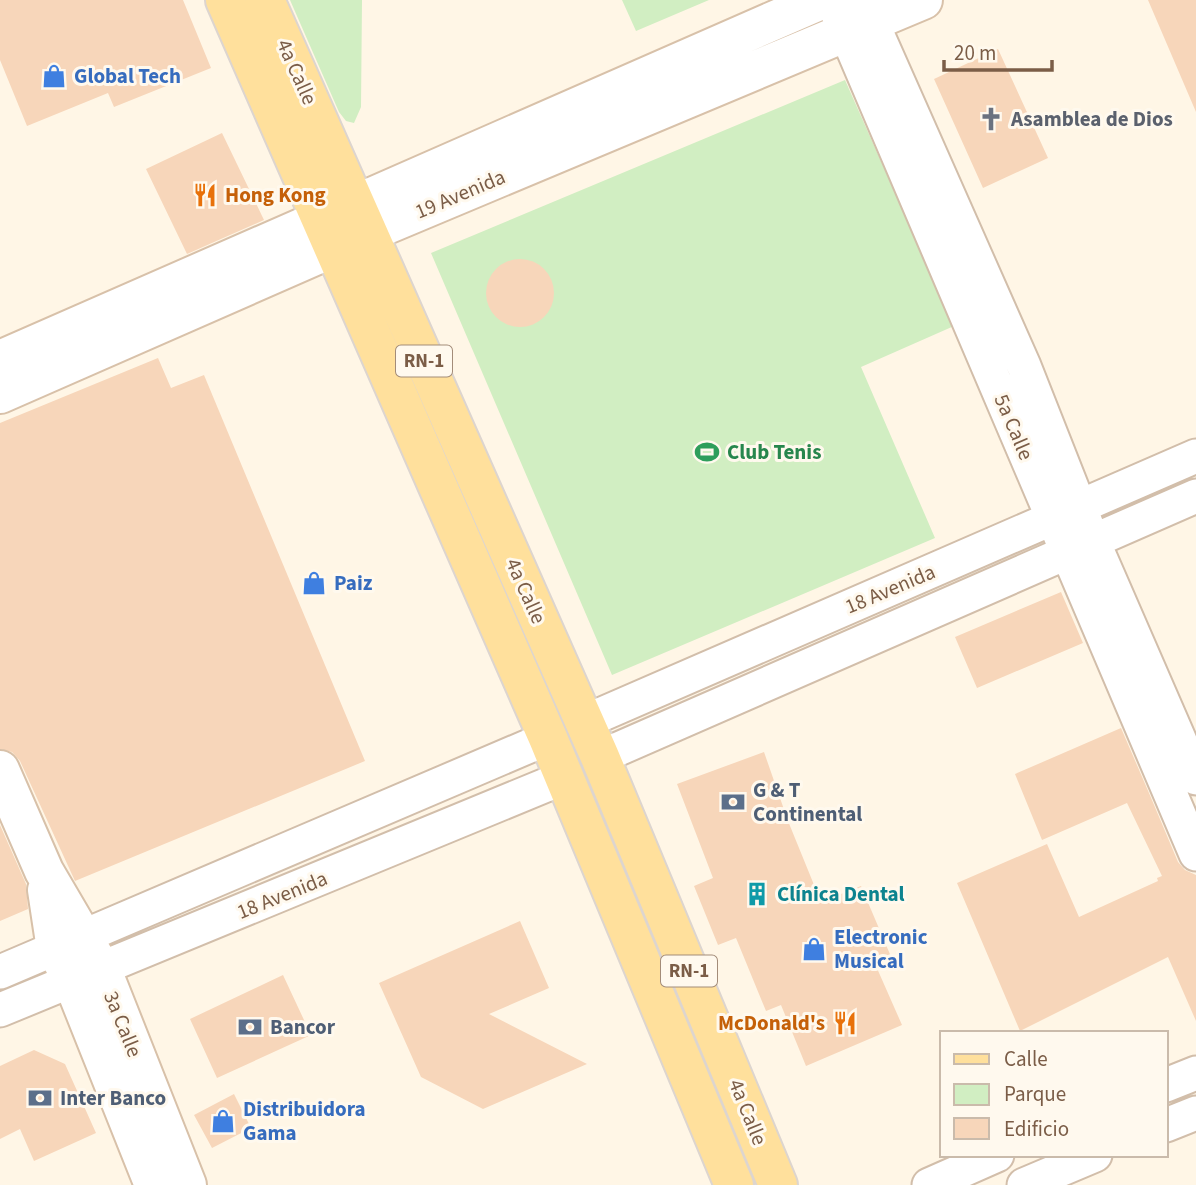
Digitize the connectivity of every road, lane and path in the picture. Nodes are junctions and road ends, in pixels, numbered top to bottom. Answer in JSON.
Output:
{"nodes":[{"id":1,"x":225,"y":0,"type":"edge"},
{"id":2,"x":265,"y":0,"type":"edge"},
{"id":3,"x":821,"y":0,"type":"edge"},
{"id":4,"x":923,"y":0,"type":"edge"},
{"id":5,"x":853,"y":14,"type":"edge"},
{"id":6,"x":344,"y":225,"type":"junction"},
{"id":7,"x":0,"y":360,"type":"edge"},
{"id":8,"x":0,"y":394,"type":"edge"},
{"id":9,"x":1196,"y":456,"type":"edge"},
{"id":10,"x":1196,"y":496,"type":"edge"},
{"id":11,"x":1067,"y":513,"type":"junction"},
{"id":12,"x":1081,"y":547,"type":"junction"},
{"id":13,"x":584,"y":722,"type":"junction"},
{"id":14,"x":548,"y":737,"type":"junction"},
{"id":15,"x":600,"y":757,"type":"junction"},
{"id":16,"x":0,"y":770,"type":"edge"},
{"id":17,"x":563,"y":778,"type":"junction"},
{"id":18,"x":1196,"y":778,"type":"edge"},
{"id":19,"x":1196,"y":854,"type":"edge"},
{"id":20,"x":69,"y":943,"type":"junction"},
{"id":21,"x":0,"y":972,"type":"edge"},
{"id":22,"x":88,"y":976,"type":"junction"},
{"id":23,"x":0,"y":1010,"type":"edge"},
{"id":24,"x":1196,"y":1073,"type":"edge"},
{"id":25,"x":1168,"y":1084,"type":"edge"},
{"id":26,"x":1196,"y":1113,"type":"edge"},
{"id":27,"x":1168,"y":1124,"type":"edge"},
{"id":28,"x":993,"y":1157,"type":"edge"},
{"id":29,"x":1090,"y":1157,"type":"edge"},
{"id":30,"x":154,"y":1185,"type":"edge"},
{"id":31,"x":187,"y":1185,"type":"edge"},
{"id":32,"x":734,"y":1185,"type":"edge"},
{"id":33,"x":778,"y":1185,"type":"edge"},
{"id":34,"x":929,"y":1185,"type":"edge"},
{"id":35,"x":1024,"y":1185,"type":"edge"}],
"edges":[{"from":1,"to":6,"type":"main road","name":"4a Calle","number":"RN-1"},
{"from":2,"to":6,"type":"main road","name":"4a Calle","number":"RN-1"},
{"from":3,"to":6,"type":"main road","name":"19 Avenida"},
{"from":4,"to":5,"type":"main road","name":"19 Avenida"},
{"from":5,"to":6,"type":"main road","name":"19 Avenida"},
{"from":5,"to":11,"type":"street","name":"5a Calle"},
{"from":6,"to":7,"type":"main road","name":"19 Avenida"},
{"from":6,"to":8,"type":"main road","name":"19 Avenida"},
{"from":6,"to":13,"type":"main road","name":"4a Calle","number":"RN-1"},
{"from":6,"to":14,"type":"main road","name":"4a Calle","number":"RN-1"},
{"from":9,"to":11,"type":"street","name":"18 Avenida"},
{"from":10,"to":12,"type":"street","name":"18 Avenida"},
{"from":11,"to":12,"type":"street","name":"5a Calle"},
{"from":11,"to":13,"type":"street","name":"18 Avenida"},
{"from":12,"to":15,"type":"street","name":"18 Avenida"},
{"from":12,"to":18,"type":"street","name":"5a Calle"},
{"from":12,"to":19,"type":"street","name":"5a Calle"},
{"from":13,"to":15,"type":"main road","name":"4a Calle"},
{"from":14,"to":17,"type":"main road","name":"4a Calle","number":"RN-1"},
{"from":14,"to":20,"type":"street","name":"18 Avenida"},
{"from":15,"to":33,"type":"main road","name":"4a Calle","number":"RN-1"},
{"from":16,"to":20,"type":"main road","name":"3a Calle"},
{"from":17,"to":22,"type":"street","name":"18 Avenida"},
{"from":17,"to":32,"type":"main road","name":"4a Calle","number":"RN-1"},
{"from":20,"to":21,"type":"street","name":"18 Avenida"},
{"from":20,"to":22,"type":"main road","name":"3a Calle"},
{"from":22,"to":23,"type":"street","name":"18 Avenida"},
{"from":22,"to":30,"type":"main road","name":"3a Calle"},
{"from":22,"to":31,"type":"main road","name":"3a Calle"},
{"from":24,"to":25,"type":"street"},
{"from":26,"to":27,"type":"street"},
{"from":28,"to":34,"type":"street"},
{"from":29,"to":35,"type":"street"}]}
